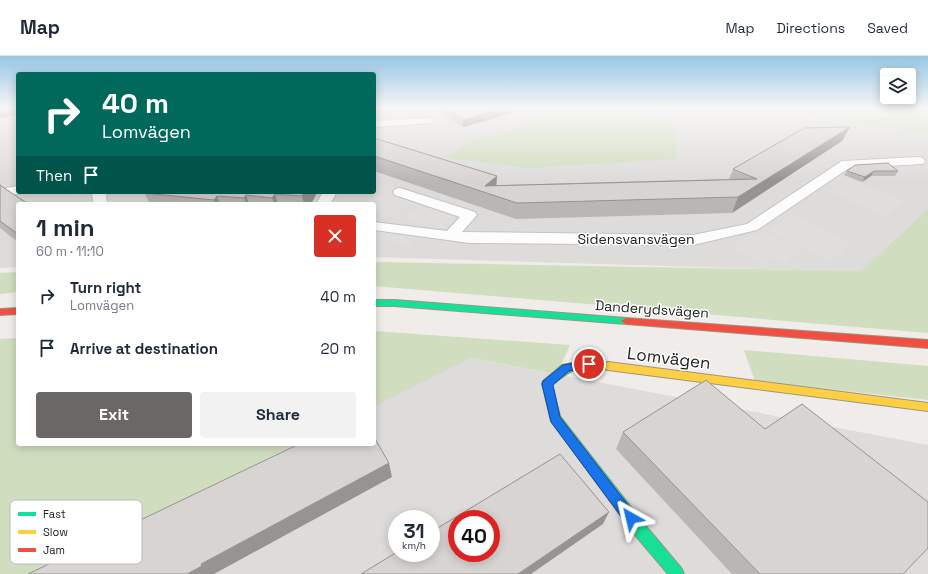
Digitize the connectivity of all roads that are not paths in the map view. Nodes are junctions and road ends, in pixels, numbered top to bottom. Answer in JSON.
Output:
{"nodes":[{"id":1,"x":920,"y":162,"type":"dead end"},
{"id":2,"x":16,"y":190,"type":"edge"},
{"id":3,"x":400,"y":192,"type":"dead end"},
{"id":4,"x":0,"y":193,"type":"edge"},
{"id":5,"x":376,"y":226,"type":"edge"},
{"id":6,"x":451,"y":236,"type":"junction"},
{"id":7,"x":376,"y":303,"type":"edge"},
{"id":8,"x":16,"y":311,"type":"edge"},
{"id":9,"x":0,"y":312,"type":"edge"},
{"id":10,"x":928,"y":344,"type":"edge"},
{"id":11,"x":928,"y":407,"type":"edge"},
{"id":12,"x":677,"y":574,"type":"edge"}],
"edges":[{"from":1,"to":6,"type":"street","name":"Sidensvansvägen"},
{"from":2,"to":4,"type":"street"},
{"from":3,"to":6,"type":"street"},
{"from":5,"to":6,"type":"street","name":"Sidensvansvägen"},
{"from":7,"to":10,"type":"main road","name":"Danderydsvägen"},
{"from":8,"to":9,"type":"main road"},
{"from":11,"to":12,"type":"main road","name":"Lomvägen"}]}
